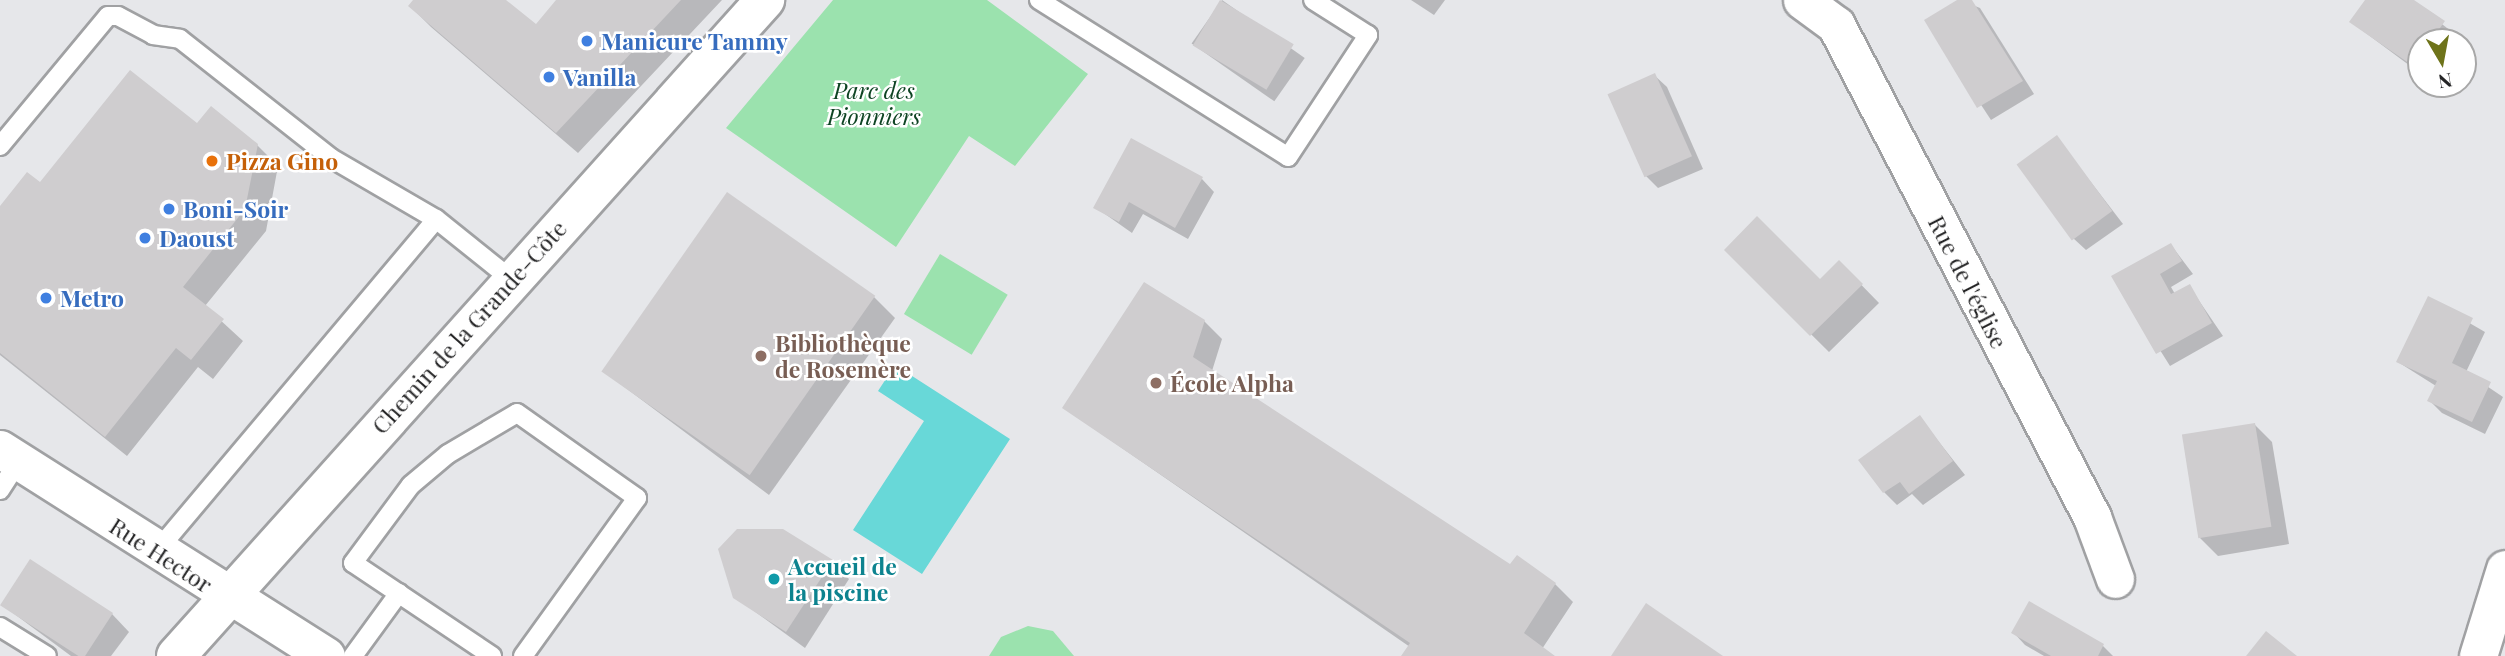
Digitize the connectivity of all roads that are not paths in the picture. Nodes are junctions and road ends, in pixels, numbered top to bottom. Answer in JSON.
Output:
{"nodes":[{"id":1,"x":765,"y":0,"type":"edge"},
{"id":2,"x":1039,"y":0,"type":"edge"},
{"id":3,"x":1314,"y":0,"type":"edge"},
{"id":4,"x":1802,"y":0,"type":"edge"},
{"id":5,"x":0,"y":146,"type":"edge"},
{"id":6,"x":436,"y":219,"type":"junction"},
{"id":7,"x":512,"y":278,"type":"junction"},
{"id":8,"x":6,"y":467,"type":"edge"},
{"id":9,"x":156,"y":553,"type":"junction"},
{"id":10,"x":2505,"y":569,"type":"edge"},
{"id":11,"x":2115,"y":579,"type":"dead end"},
{"id":12,"x":399,"y":593,"type":"junction"},
{"id":13,"x":228,"y":597,"type":"junction"},
{"id":14,"x":0,"y":627,"type":"edge"},
{"id":15,"x":329,"y":655,"type":"edge"},
{"id":16,"x":47,"y":656,"type":"edge"},
{"id":17,"x":176,"y":656,"type":"edge"},
{"id":18,"x":492,"y":656,"type":"edge"},
{"id":19,"x":523,"y":656,"type":"edge"},
{"id":20,"x":2478,"y":656,"type":"edge"}],
"edges":[{"from":1,"to":7,"type":"main road","name":"Chemin de la Grande-Côte"},
{"from":2,"to":3,"type":"lane"},
{"from":4,"to":11,"type":"street","name":"Rue de l'église"},
{"from":5,"to":6,"type":"lane"},
{"from":6,"to":7,"type":"lane"},
{"from":6,"to":9,"type":"lane"},
{"from":7,"to":13,"type":"main road","name":"Chemin de la Grande-Côte"},
{"from":8,"to":9,"type":"street","name":"Rue Hector"},
{"from":9,"to":13,"type":"street","name":"Rue Hector"},
{"from":10,"to":20,"type":"street"},
{"from":12,"to":15,"type":"lane"},
{"from":12,"to":18,"type":"lane"},
{"from":12,"to":19,"type":"lane"},
{"from":13,"to":15,"type":"street","name":"Rue Hector"},
{"from":13,"to":17,"type":"main road","name":"Chemin de la Grande-Côte"},
{"from":14,"to":16,"type":"lane"}]}
